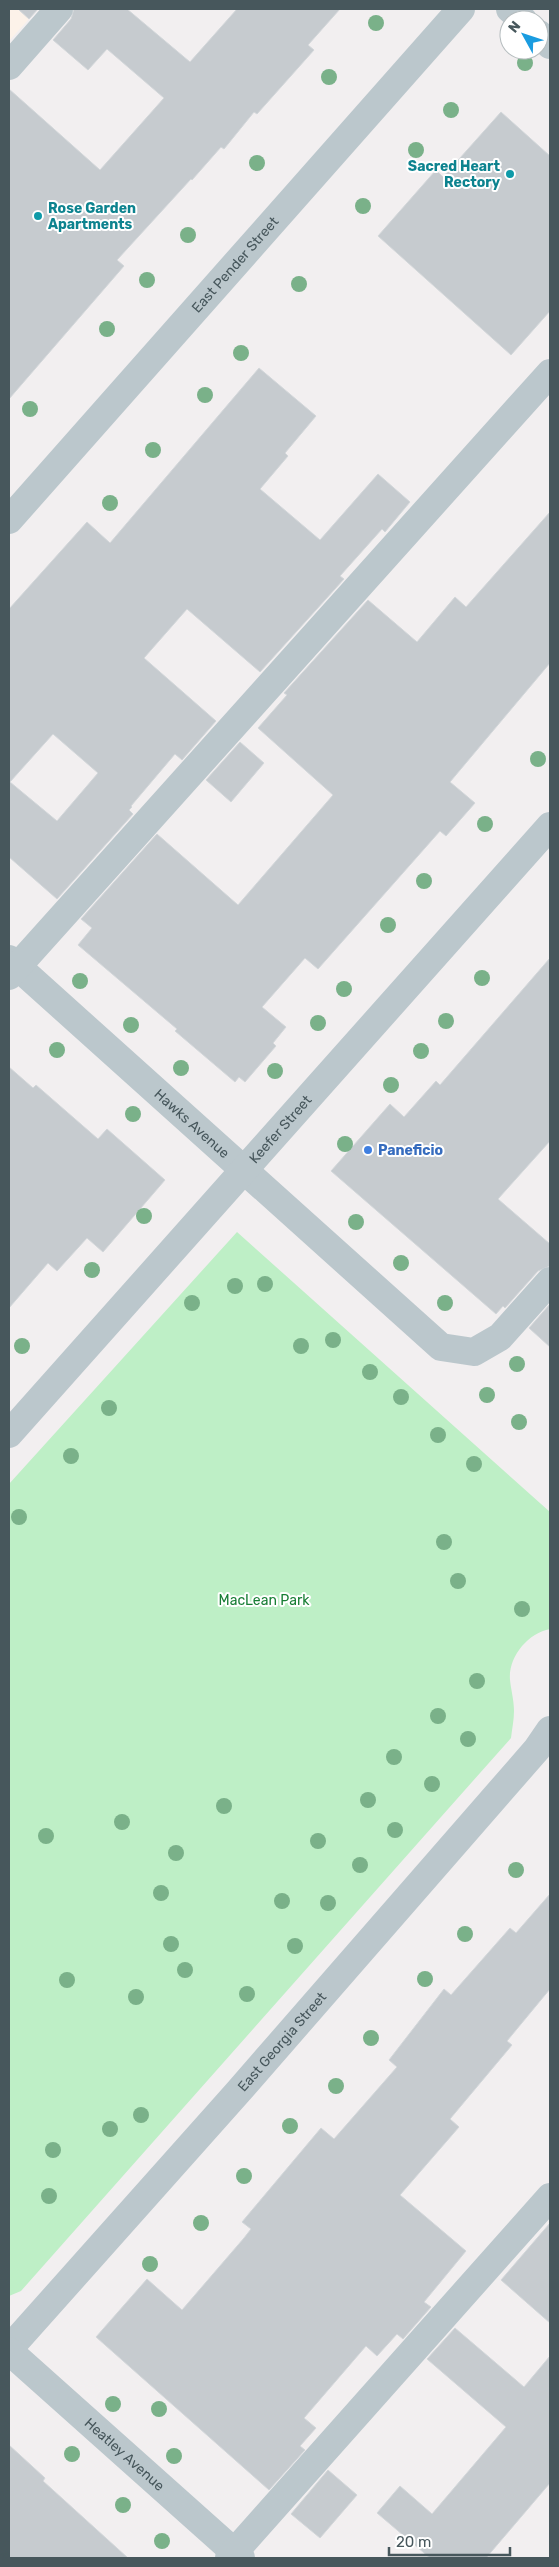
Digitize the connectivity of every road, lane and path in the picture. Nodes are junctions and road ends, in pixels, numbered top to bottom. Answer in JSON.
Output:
{"nodes":[{"id":1,"x":60,"y":9,"type":"edge"},
{"id":2,"x":461,"y":9,"type":"edge"},
{"id":3,"x":9,"y":66,"type":"edge"},
{"id":4,"x":550,"y":373,"type":"edge"},
{"id":5,"x":9,"y":520,"type":"edge"},
{"id":6,"x":550,"y":826,"type":"edge"},
{"id":7,"x":12,"y":967,"type":"edge"},
{"id":8,"x":243,"y":1171,"type":"junction"},
{"id":9,"x":550,"y":1281,"type":"edge"},
{"id":10,"x":9,"y":1434,"type":"edge"},
{"id":11,"x":550,"y":1730,"type":"edge"},
{"id":12,"x":550,"y":2197,"type":"edge"},
{"id":13,"x":9,"y":2350,"type":"edge"},
{"id":14,"x":235,"y":2556,"type":"edge"}],
"edges":[{"from":1,"to":3,"type":"street"},
{"from":2,"to":5,"type":"street","name":"East Pender Street"},
{"from":4,"to":7,"type":"street"},
{"from":6,"to":8,"type":"street","name":"Keefer Street"},
{"from":7,"to":8,"type":"street","name":"Hawks Avenue"},
{"from":8,"to":9,"type":"street","name":"Hawks Avenue"},
{"from":8,"to":10,"type":"street","name":"Keefer Street"},
{"from":11,"to":13,"type":"street","name":"East Georgia Street"},
{"from":12,"to":14,"type":"street"},
{"from":13,"to":14,"type":"street","name":"Heatley Avenue"}]}
